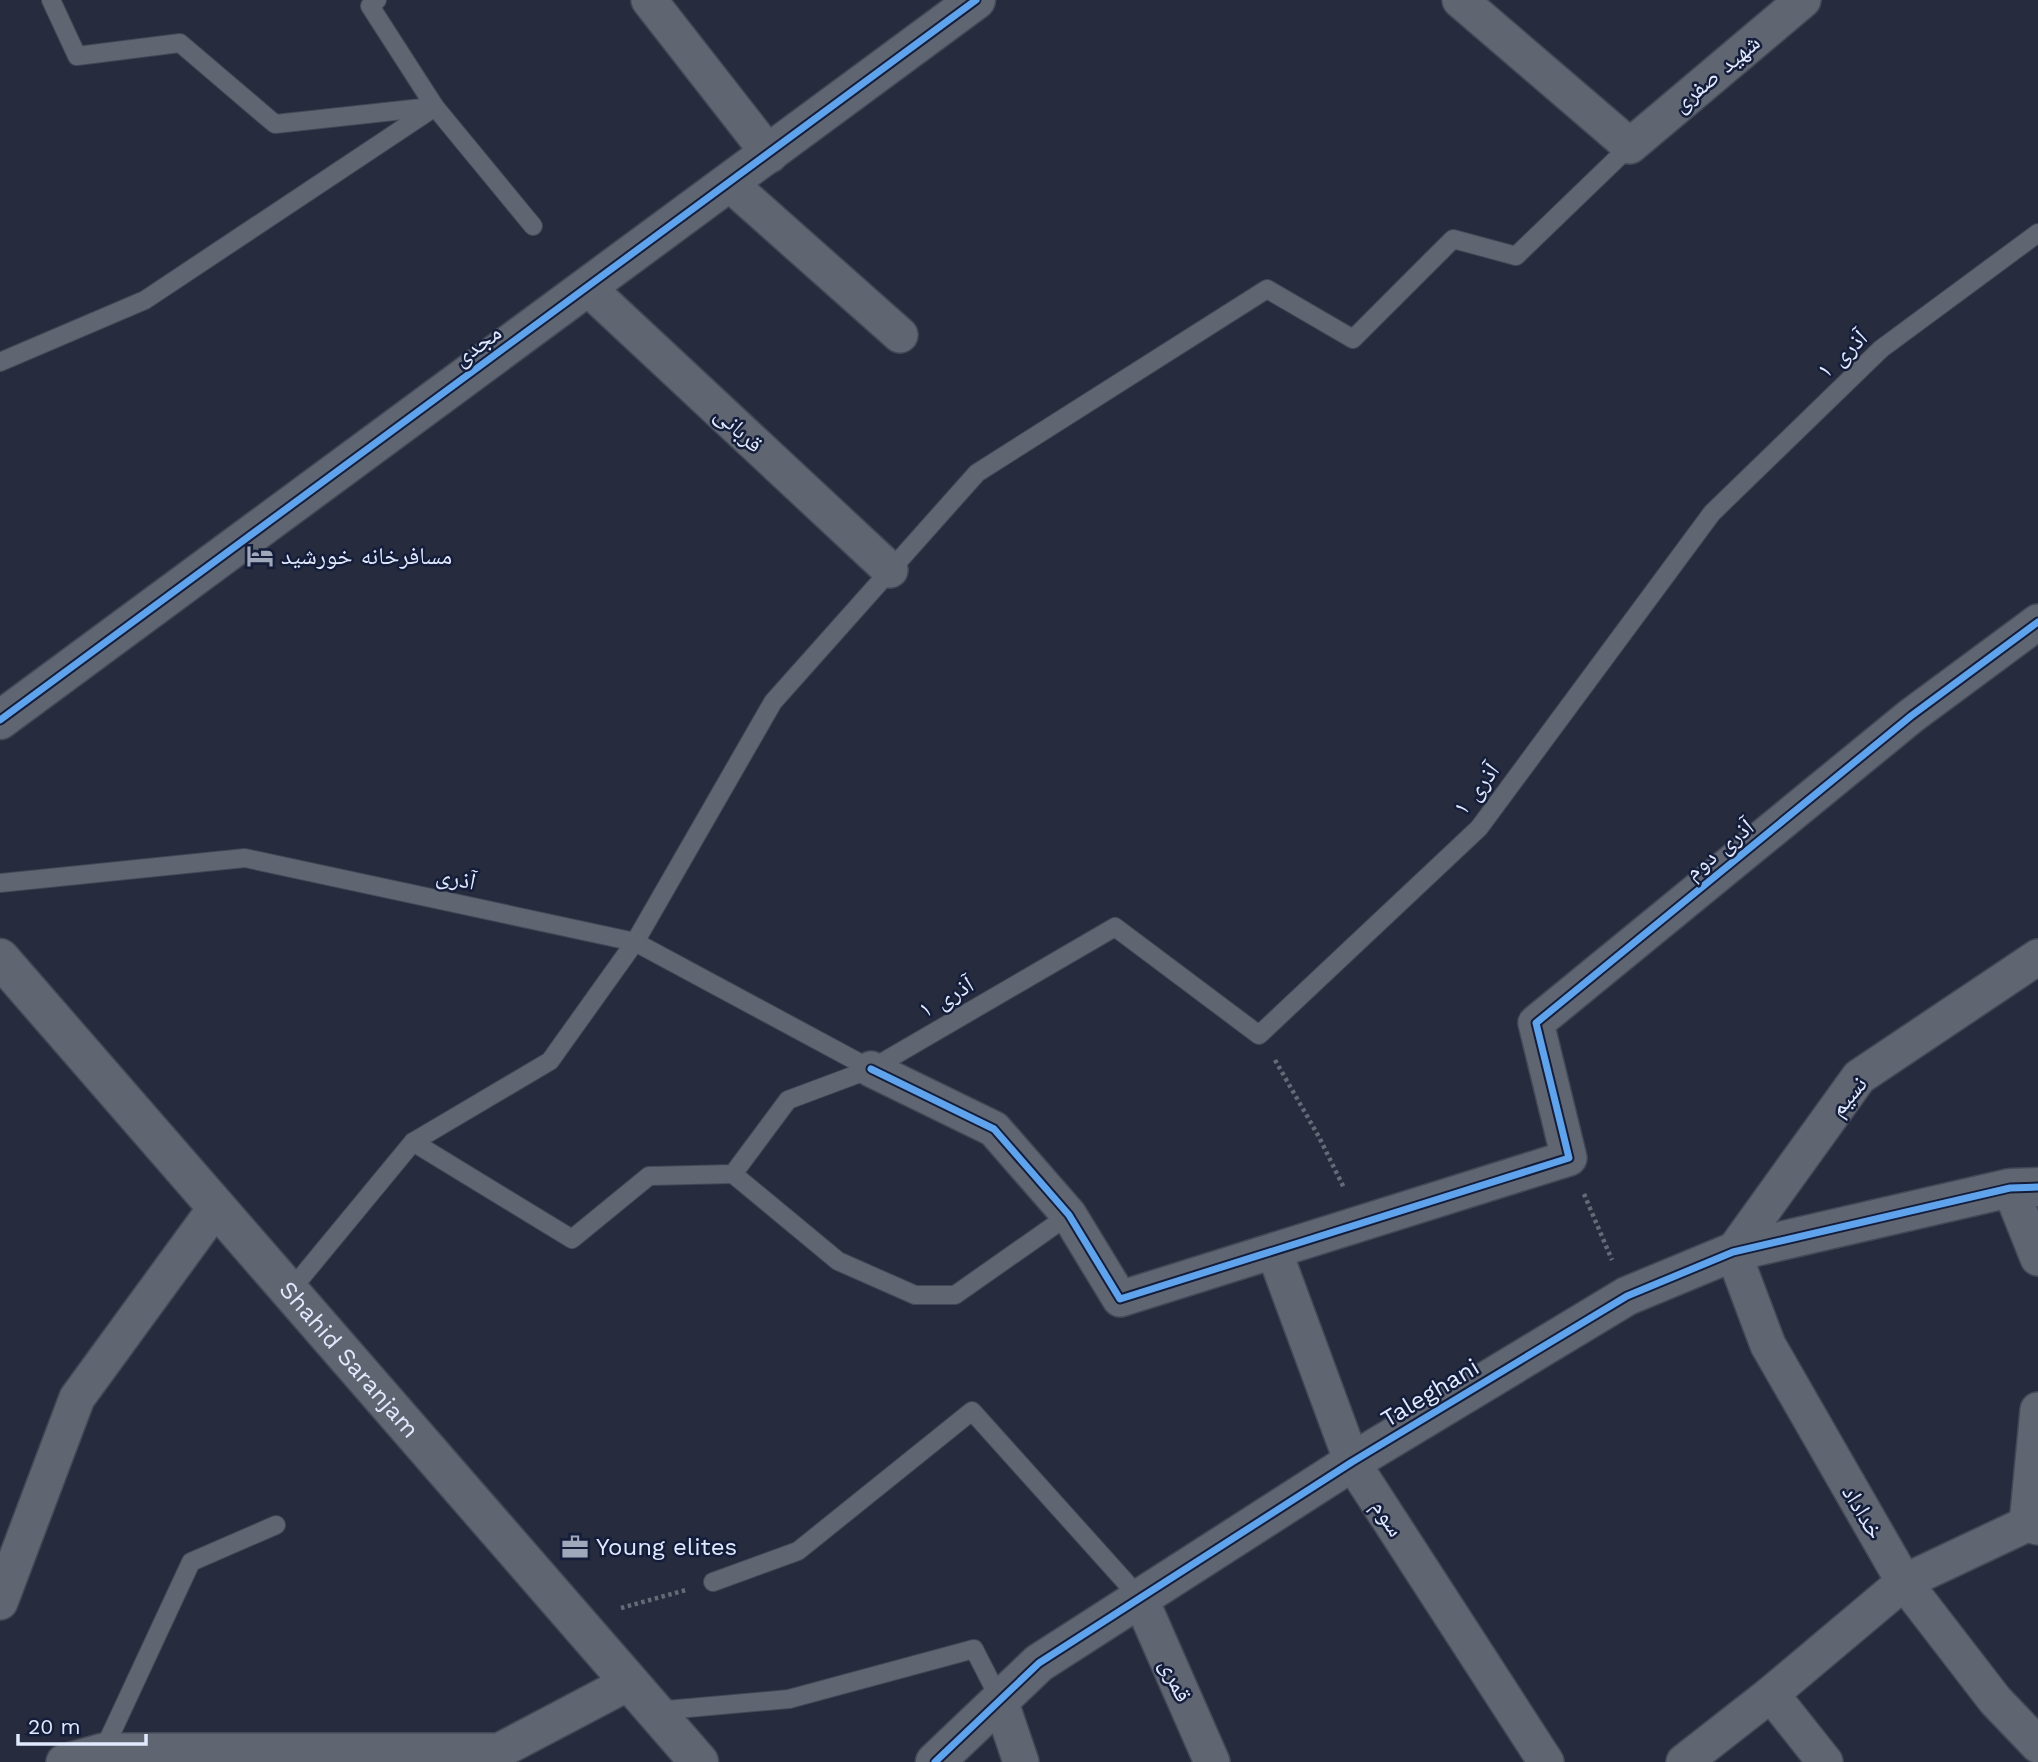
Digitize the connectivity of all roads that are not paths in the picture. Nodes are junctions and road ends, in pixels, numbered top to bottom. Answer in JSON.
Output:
{"nodes":[{"id":1,"x":51,"y":0,"type":"edge"},
{"id":2,"x":377,"y":0,"type":"edge"},
{"id":3,"x":649,"y":0,"type":"edge"},
{"id":4,"x":1460,"y":0,"type":"edge"},
{"id":5,"x":1803,"y":0,"type":"edge"},
{"id":6,"x":967,"y":3,"type":"edge"},
{"id":7,"x":435,"y":107,"type":"junction"},
{"id":8,"x":1630,"y":146,"type":"junction"},
{"id":9,"x":770,"y":155,"type":"junction"},
{"id":10,"x":730,"y":184,"type":"junction"},
{"id":11,"x":533,"y":226,"type":"dead end"},
{"id":12,"x":2038,"y":233,"type":"edge"},
{"id":13,"x":587,"y":288,"type":"junction"},
{"id":14,"x":900,"y":335,"type":"dead end"},
{"id":15,"x":0,"y":362,"type":"edge"},
{"id":16,"x":890,"y":570,"type":"junction"},
{"id":17,"x":2038,"y":622,"type":"edge"},
{"id":18,"x":0,"y":720,"type":"edge"},
{"id":19,"x":0,"y":883,"type":"edge"},
{"id":20,"x":635,"y":942,"type":"junction"},
{"id":21,"x":2038,"y":957,"type":"edge"},
{"id":22,"x":0,"y":958,"type":"edge"},
{"id":23,"x":871,"y":1069,"type":"junction"},
{"id":24,"x":413,"y":1142,"type":"junction"},
{"id":25,"x":733,"y":1174,"type":"junction"},
{"id":26,"x":2029,"y":1180,"type":"edge"},
{"id":27,"x":216,"y":1206,"type":"junction"},
{"id":28,"x":1069,"y":1215,"type":"junction"},
{"id":29,"x":1274,"y":1251,"type":"junction"},
{"id":30,"x":1733,"y":1252,"type":"junction"},
{"id":31,"x":2038,"y":1258,"type":"edge"},
{"id":32,"x":290,"y":1291,"type":"junction"},
{"id":33,"x":2038,"y":1410,"type":"edge"},
{"id":34,"x":1352,"y":1462,"type":"junction"},
{"id":35,"x":276,"y":1525,"type":"dead end"},
{"id":36,"x":2033,"y":1525,"type":"edge"},
{"id":37,"x":1904,"y":1581,"type":"junction"},
{"id":38,"x":713,"y":1582,"type":"road end"},
{"id":39,"x":1140,"y":1598,"type":"junction"},
{"id":40,"x":0,"y":1602,"type":"edge"},
{"id":41,"x":630,"y":1682,"type":"junction"},
{"id":42,"x":1771,"y":1694,"type":"junction"},
{"id":43,"x":1000,"y":1700,"type":"junction"},
{"id":44,"x":655,"y":1711,"type":"junction"},
{"id":45,"x":2038,"y":1745,"type":"edge"},
{"id":46,"x":103,"y":1751,"type":"junction"},
{"id":47,"x":64,"y":1762,"type":"edge"},
{"id":48,"x":699,"y":1762,"type":"edge"},
{"id":49,"x":935,"y":1762,"type":"edge"},
{"id":50,"x":1021,"y":1762,"type":"edge"},
{"id":51,"x":1212,"y":1762,"type":"edge"},
{"id":52,"x":1546,"y":1762,"type":"edge"},
{"id":53,"x":1684,"y":1762,"type":"edge"},
{"id":54,"x":1825,"y":1762,"type":"edge"}],
"edges":[{"from":1,"to":7,"type":"lane"},
{"from":2,"to":7,"type":"lane"},
{"from":3,"to":9,"type":"street"},
{"from":4,"to":8,"type":"street"},
{"from":5,"to":8,"type":"street","name":"شهید صفری"},
{"from":6,"to":9,"type":"street","name":"مجدی"},
{"from":7,"to":11,"type":"lane"},
{"from":7,"to":15,"type":"lane"},
{"from":8,"to":16,"type":"lane"},
{"from":9,"to":10,"type":"street","name":"مجدی"},
{"from":10,"to":13,"type":"street","name":"مجدی"},
{"from":10,"to":14,"type":"street"},
{"from":12,"to":23,"type":"lane","name":"آذری ۱"},
{"from":13,"to":16,"type":"street","name":"قربانی"},
{"from":13,"to":18,"type":"street","name":"مجدی"},
{"from":16,"to":20,"type":"lane"},
{"from":17,"to":29,"type":"street","name":"آذری دوم"},
{"from":19,"to":20,"type":"lane","name":"آذری"},
{"from":20,"to":23,"type":"lane","name":"آذری"},
{"from":20,"to":24,"type":"lane"},
{"from":21,"to":30,"type":"street","name":"نسیم"},
{"from":22,"to":27,"type":"street","name":"Shahid Saranjam"},
{"from":23,"to":25,"type":"lane"},
{"from":23,"to":28,"type":"street"},
{"from":24,"to":25,"type":"lane"},
{"from":24,"to":32,"type":"lane"},
{"from":25,"to":28,"type":"lane"},
{"from":26,"to":30,"type":"street","name":"Taleghani"},
{"from":26,"to":31,"type":"street"},
{"from":27,"to":32,"type":"street","name":"Shahid Saranjam"},
{"from":27,"to":40,"type":"street"},
{"from":28,"to":29,"type":"street"},
{"from":29,"to":34,"type":"street","name":"سوم"},
{"from":30,"to":34,"type":"street","name":"Taleghani"},
{"from":30,"to":37,"type":"street","name":"خداداد"},
{"from":32,"to":41,"type":"street","name":"Shahid Saranjam"},
{"from":33,"to":36,"type":"street"},
{"from":34,"to":39,"type":"street","name":"Taleghani"},
{"from":34,"to":52,"type":"street","name":"سوم"},
{"from":35,"to":46,"type":"lane"},
{"from":36,"to":37,"type":"street"},
{"from":37,"to":42,"type":"street"},
{"from":37,"to":45,"type":"street","name":"خداداد"},
{"from":38,"to":39,"type":"lane"},
{"from":39,"to":43,"type":"street","name":"Taleghani"},
{"from":39,"to":51,"type":"street","name":"قمری"},
{"from":41,"to":44,"type":"street","name":"Shahid Saranjam"},
{"from":41,"to":46,"type":"street"},
{"from":42,"to":53,"type":"street"},
{"from":42,"to":54,"type":"street"},
{"from":43,"to":44,"type":"lane"},
{"from":43,"to":49,"type":"street","name":"Taleghani"},
{"from":43,"to":50,"type":"street"},
{"from":44,"to":48,"type":"street","name":"Shahid Saranjam"},
{"from":46,"to":47,"type":"street"}]}
